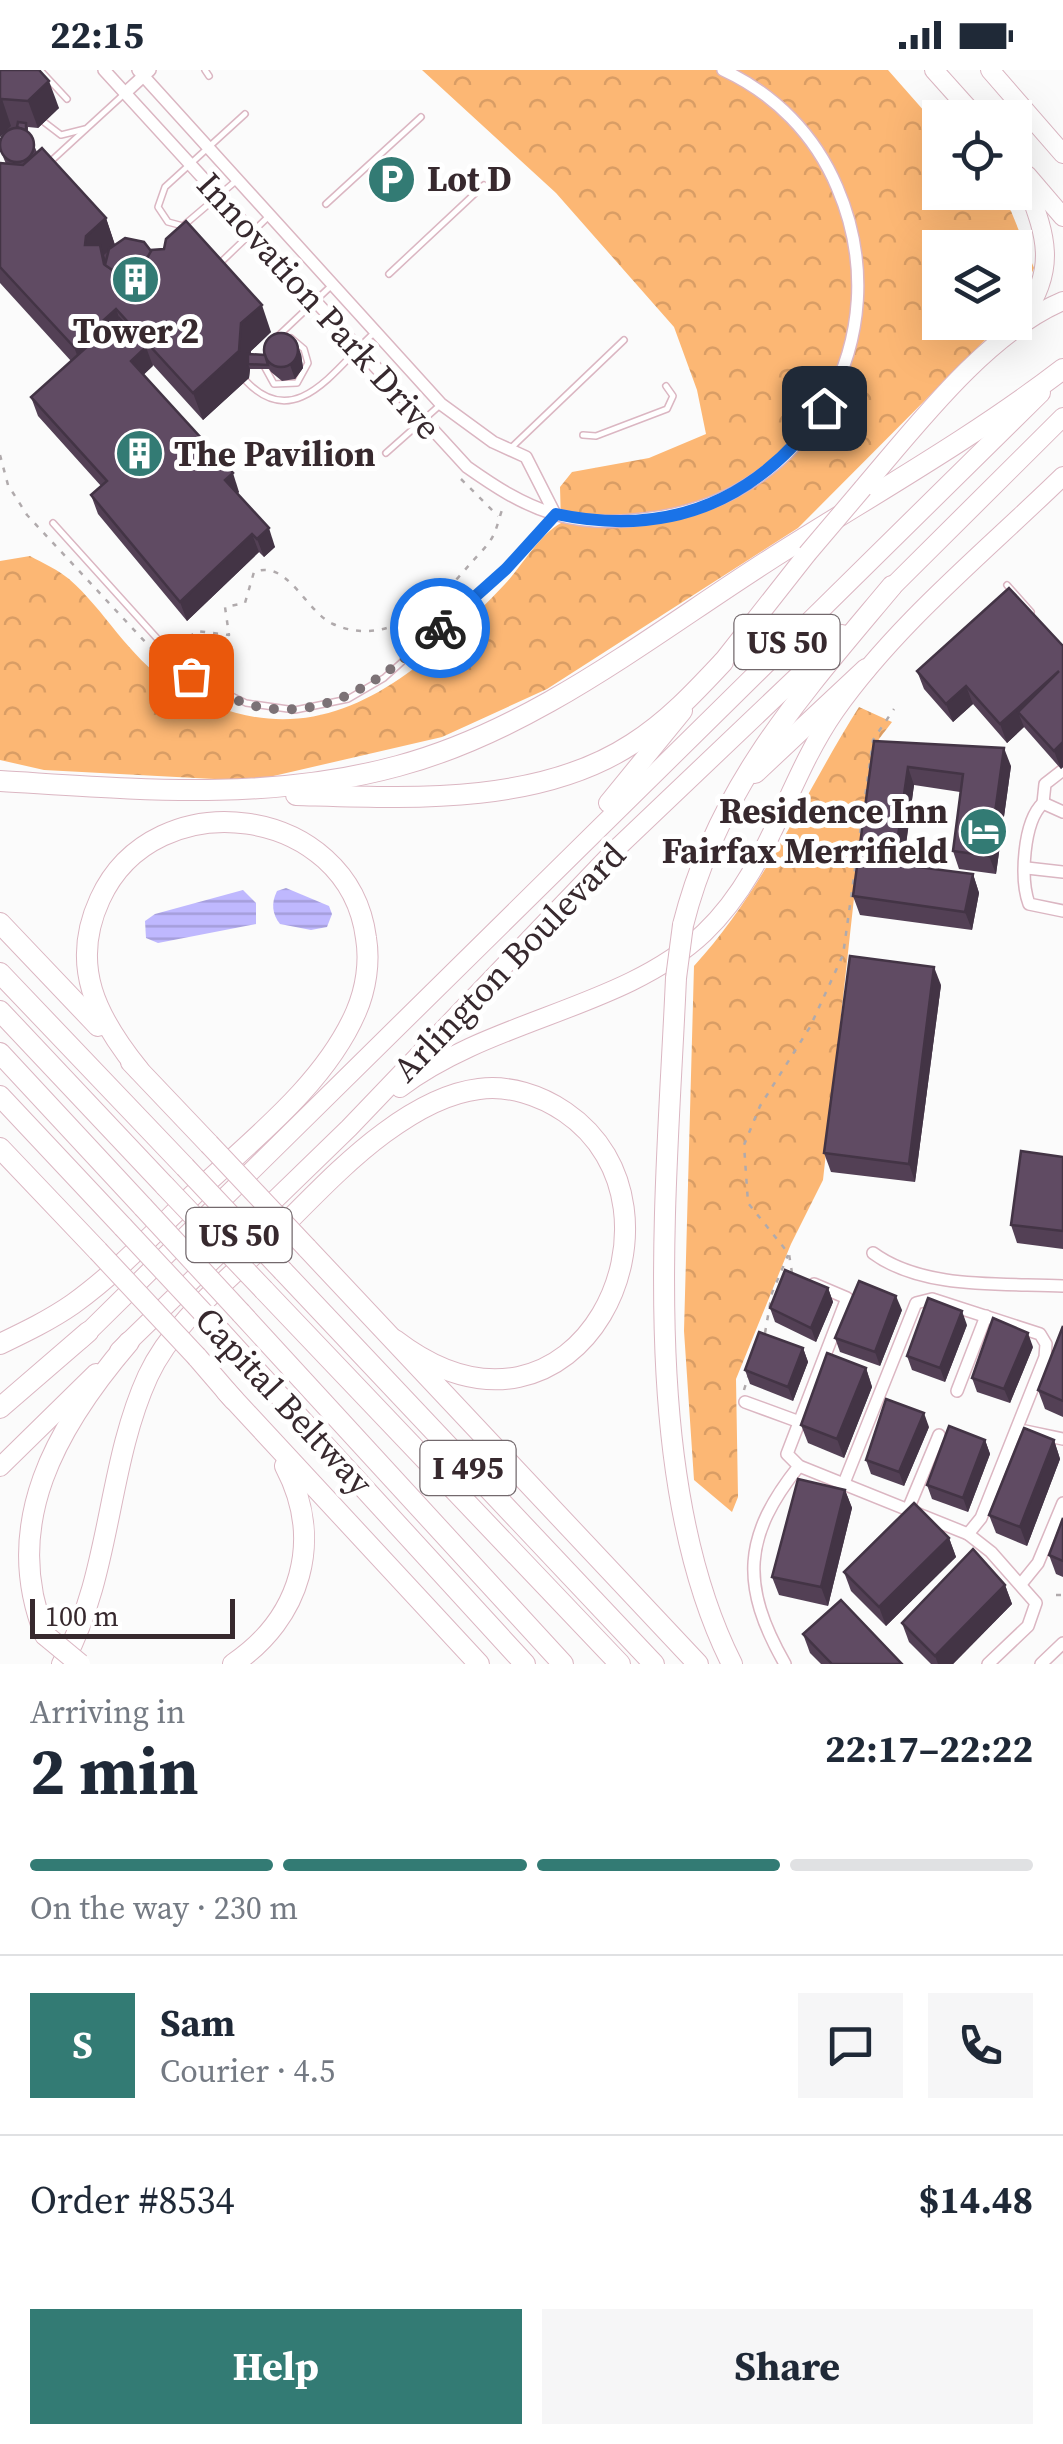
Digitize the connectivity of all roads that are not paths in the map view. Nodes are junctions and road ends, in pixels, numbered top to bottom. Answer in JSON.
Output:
{"nodes":[{"id":1,"x":40,"y":70,"type":"edge"},
{"id":2,"x":104,"y":70,"type":"edge"},
{"id":3,"x":723,"y":70,"type":"edge"},
{"id":4,"x":934,"y":70,"type":"edge"},
{"id":5,"x":990,"y":70,"type":"edge"},
{"id":6,"x":144,"y":72,"type":"edge"},
{"id":7,"x":125,"y":93,"type":"junction"},
{"id":8,"x":66,"y":99,"type":"dead end"},
{"id":9,"x":960,"y":100,"type":"edge"},
{"id":10,"x":245,"y":114,"type":"dead end"},
{"id":11,"x":421,"y":116,"type":"dead end"},
{"id":12,"x":1033,"y":120,"type":"junction"},
{"id":13,"x":44,"y":122,"type":"dead end"},
{"id":14,"x":88,"y":128,"type":"junction"},
{"id":15,"x":1063,"y":142,"type":"edge"},
{"id":16,"x":208,"y":147,"type":"junction"},
{"id":17,"x":1063,"y":154,"type":"edge"},
{"id":18,"x":189,"y":164,"type":"junction"},
{"id":19,"x":41,"y":170,"type":"edge"},
{"id":20,"x":237,"y":179,"type":"junction"},
{"id":21,"x":1032,"y":181,"type":"edge"},
{"id":22,"x":484,"y":186,"type":"dead end"},
{"id":23,"x":219,"y":197,"type":"junction"},
{"id":24,"x":1032,"y":200,"type":"edge"},
{"id":25,"x":326,"y":204,"type":"dead end"},
{"id":26,"x":1061,"y":214,"type":"edge"},
{"id":27,"x":270,"y":215,"type":"junction"},
{"id":28,"x":251,"y":232,"type":"junction"},
{"id":29,"x":214,"y":268,"type":"edge"},
{"id":30,"x":389,"y":274,"type":"dead end"},
{"id":31,"x":333,"y":284,"type":"junction"},
{"id":32,"x":1063,"y":300,"type":"edge"},
{"id":33,"x":314,"y":302,"type":"junction"},
{"id":34,"x":1032,"y":304,"type":"edge"},
{"id":35,"x":1032,"y":316,"type":"edge"},
{"id":36,"x":376,"y":332,"type":"junction"},
{"id":37,"x":289,"y":337,"type":"edge"},
{"id":38,"x":624,"y":340,"type":"dead end"},
{"id":39,"x":1002,"y":340,"type":"edge"},
{"id":40,"x":272,"y":343,"type":"edge"},
{"id":41,"x":357,"y":349,"type":"junction"},
{"id":42,"x":266,"y":352,"type":"edge"},
{"id":43,"x":1063,"y":370,"type":"edge"},
{"id":44,"x":246,"y":381,"type":"dead end"},
{"id":45,"x":666,"y":386,"type":"dead end"},
{"id":46,"x":441,"y":404,"type":"junction"},
{"id":47,"x":1063,"y":417,"type":"edge"},
{"id":48,"x":422,"y":421,"type":"junction"},
{"id":49,"x":583,"y":434,"type":"dead end"},
{"id":50,"x":508,"y":452,"type":"junction"},
{"id":51,"x":386,"y":453,"type":"dead end"},
{"id":52,"x":1063,"y":476,"type":"edge"},
{"id":53,"x":556,"y":514,"type":"junction"},
{"id":54,"x":54,"y":523,"type":"dead end"},
{"id":55,"x":1007,"y":584,"type":"edge"},
{"id":56,"x":892,"y":586,"type":"junction"},
{"id":57,"x":1040,"y":622,"type":"edge"},
{"id":58,"x":723,"y":662,"type":"junction"},
{"id":59,"x":866,"y":669,"type":"junction"},
{"id":60,"x":1063,"y":770,"type":"edge"},
{"id":61,"x":0,"y":781,"type":"edge"},
{"id":62,"x":213,"y":794,"type":"junction"},
{"id":63,"x":730,"y":801,"type":"junction"},
{"id":64,"x":1042,"y":803,"type":"junction"},
{"id":65,"x":1063,"y":812,"type":"edge"},
{"id":66,"x":1027,"y":868,"type":"junction"},
{"id":67,"x":1063,"y":872,"type":"edge"},
{"id":68,"x":1063,"y":911,"type":"edge"},
{"id":69,"x":512,"y":913,"type":"junction"},
{"id":70,"x":0,"y":922,"type":"edge"},
{"id":71,"x":0,"y":972,"type":"edge"},
{"id":72,"x":0,"y":1011,"type":"edge"},
{"id":73,"x":0,"y":1053,"type":"edge"},
{"id":74,"x":139,"y":1070,"type":"junction"},
{"id":75,"x":0,"y":1096,"type":"edge"},
{"id":76,"x":349,"y":1128,"type":"junction"},
{"id":77,"x":0,"y":1148,"type":"edge"},
{"id":78,"x":0,"y":1162,"type":"edge"},
{"id":79,"x":37,"y":1188,"type":"junction"},
{"id":80,"x":874,"y":1253,"type":"dead end"},
{"id":81,"x":790,"y":1278,"type":"edge"},
{"id":82,"x":1063,"y":1286,"type":"edge"},
{"id":83,"x":986,"y":1316,"type":"junction"},
{"id":84,"x":88,"y":1332,"type":"junction"},
{"id":85,"x":395,"y":1340,"type":"junction"},
{"id":86,"x":128,"y":1342,"type":"junction"},
{"id":87,"x":0,"y":1344,"type":"edge"},
{"id":88,"x":957,"y":1390,"type":"dead end"},
{"id":89,"x":226,"y":1391,"type":"junction"},
{"id":90,"x":745,"y":1402,"type":"road end"},
{"id":91,"x":0,"y":1408,"type":"edge"},
{"id":92,"x":0,"y":1420,"type":"edge"},
{"id":93,"x":797,"y":1421,"type":"junction"},
{"id":94,"x":1016,"y":1429,"type":"junction"},
{"id":95,"x":938,"y":1435,"type":"dead end"},
{"id":96,"x":1063,"y":1439,"type":"edge"},
{"id":97,"x":800,"y":1466,"type":"junction"},
{"id":98,"x":0,"y":1467,"type":"edge"},
{"id":99,"x":844,"y":1483,"type":"junction"},
{"id":100,"x":1063,"y":1503,"type":"edge"},
{"id":101,"x":909,"y":1507,"type":"junction"},
{"id":102,"x":968,"y":1534,"type":"junction"},
{"id":103,"x":1022,"y":1584,"type":"junction"},
{"id":104,"x":1063,"y":1644,"type":"edge"},
{"id":105,"x":68,"y":1661,"type":"edge"},
{"id":106,"x":233,"y":1664,"type":"edge"},
{"id":107,"x":478,"y":1664,"type":"edge"},
{"id":108,"x":526,"y":1664,"type":"edge"},
{"id":109,"x":562,"y":1664,"type":"edge"},
{"id":110,"x":620,"y":1664,"type":"edge"},
{"id":111,"x":654,"y":1664,"type":"edge"},
{"id":112,"x":698,"y":1664,"type":"edge"},
{"id":113,"x":732,"y":1664,"type":"edge"},
{"id":114,"x":785,"y":1664,"type":"edge"},
{"id":115,"x":988,"y":1664,"type":"edge"},
{"id":116,"x":1042,"y":1664,"type":"edge"}],
"edges":[{"from":1,"to":8,"type":"lane"},
{"from":2,"to":7,"type":"street","name":"Innovation Park Drive"},
{"from":3,"to":53,"type":"street","name":"Innovation Park Drive"},
{"from":4,"to":9,"type":"main road"},
{"from":5,"to":12,"type":"main road"},
{"from":6,"to":7,"type":"street"},
{"from":6,"to":16,"type":"street","name":"Innovation Park Drive"},
{"from":7,"to":14,"type":"lane"},
{"from":7,"to":18,"type":"street","name":"Innovation Park Drive"},
{"from":10,"to":16,"type":"lane"},
{"from":11,"to":25,"type":"lane"},
{"from":12,"to":15,"type":"main road"},
{"from":12,"to":17,"type":"main road"},
{"from":13,"to":14,"type":"lane"},
{"from":14,"to":19,"type":"lane"},
{"from":16,"to":18,"type":"lane"},
{"from":16,"to":20,"type":"street","name":"Innovation Park Drive"},
{"from":18,"to":23,"type":"street","name":"Innovation Park Drive"},
{"from":18,"to":23,"type":"lane"},
{"from":20,"to":23,"type":"lane"},
{"from":20,"to":27,"type":"street","name":"Innovation Park Drive"},
{"from":21,"to":26,"type":"main road"},
{"from":22,"to":30,"type":"lane"},
{"from":23,"to":28,"type":"street","name":"Innovation Park Drive"},
{"from":24,"to":34,"type":"main road"},
{"from":27,"to":28,"type":"lane"},
{"from":27,"to":31,"type":"street","name":"Innovation Park Drive"},
{"from":28,"to":29,"type":"lane"},
{"from":28,"to":33,"type":"street","name":"Innovation Park Drive"},
{"from":31,"to":33,"type":"lane"},
{"from":31,"to":36,"type":"street","name":"Innovation Park Drive"},
{"from":32,"to":35,"type":"main road"},
{"from":33,"to":40,"type":"lane"},
{"from":33,"to":41,"type":"street","name":"Innovation Park Drive"},
{"from":36,"to":41,"type":"lane"},
{"from":36,"to":46,"type":"street","name":"Innovation Park Drive"},
{"from":37,"to":42,"type":"lane"},
{"from":38,"to":50,"type":"lane"},
{"from":39,"to":58,"type":"main road","bridge":true},
{"from":41,"to":44,"type":"lane"},
{"from":41,"to":48,"type":"street","name":"Innovation Park Drive"},
{"from":43,"to":62,"type":"highway"},
{"from":43,"to":69,"type":"main road","name":"Arlington Boulevard","number":"US 50"},
{"from":45,"to":49,"type":"lane"},
{"from":46,"to":48,"type":"lane"},
{"from":46,"to":50,"type":"street","name":"Innovation Park Drive"},
{"from":47,"to":56,"type":"main road","name":"Arlington Boulevard","number":"US 50"},
{"from":48,"to":51,"type":"lane"},
{"from":48,"to":53,"type":"street","name":"Innovation Park Drive"},
{"from":50,"to":53,"type":"street","name":"Innovation Park Drive"},
{"from":52,"to":59,"type":"main road"},
{"from":53,"to":54,"type":"lane"},
{"from":55,"to":57,"type":"lane"},
{"from":56,"to":63,"type":"highway"},
{"from":56,"to":76,"type":"main road","name":"Arlington Boulevard","number":"US 50"},
{"from":58,"to":62,"type":"highway"},
{"from":58,"to":69,"type":"main road"},
{"from":59,"to":63,"type":"highway"},
{"from":59,"to":76,"type":"main road"},
{"from":60,"to":64,"type":"street"},
{"from":61,"to":62,"type":"highway"},
{"from":63,"to":113,"type":"highway","bridge":true},
{"from":64,"to":65,"type":"street"},
{"from":64,"to":66,"type":"street"},
{"from":66,"to":67,"type":"street"},
{"from":66,"to":68,"type":"street"},
{"from":69,"to":84,"type":"main road","name":"Arlington Boulevard","number":"US 50"},
{"from":70,"to":74,"type":"highway"},
{"from":71,"to":111,"type":"highway","number":"I 495","bridge":true},
{"from":72,"to":110,"type":"highway","number":"I 495","bridge":true},
{"from":73,"to":109,"type":"highway","number":"I 495","bridge":true},
{"from":74,"to":85,"type":"highway","bridge":true},
{"from":74,"to":87,"type":"highway"},
{"from":75,"to":108,"type":"highway","name":"Capital Beltway","number":"I 495","bridge":true},
{"from":76,"to":86,"type":"main road","name":"Arlington Boulevard","number":"US 50"},
{"from":77,"to":79,"type":"highway"},
{"from":78,"to":79,"type":"highway"},
{"from":79,"to":89,"type":"highway","bridge":true},
{"from":80,"to":82,"type":"street"},
{"from":81,"to":93,"type":"street"},
{"from":83,"to":88,"type":"street"},
{"from":83,"to":94,"type":"street"},
{"from":83,"to":99,"type":"street"},
{"from":84,"to":91,"type":"highway"},
{"from":84,"to":92,"type":"main road","name":"Arlington Boulevard","number":"US 50"},
{"from":85,"to":105,"type":"highway"},
{"from":85,"to":112,"type":"highway"},
{"from":86,"to":98,"type":"main road","name":"Arlington Boulevard","number":"US 50"},
{"from":86,"to":105,"type":"highway","bridge":true},
{"from":89,"to":106,"type":"highway"},
{"from":89,"to":107,"type":"highway"},
{"from":90,"to":93,"type":"street"},
{"from":93,"to":97,"type":"street"},
{"from":94,"to":96,"type":"street"},
{"from":94,"to":102,"type":"street"},
{"from":95,"to":101,"type":"street"},
{"from":97,"to":99,"type":"street"},
{"from":97,"to":114,"type":"street"},
{"from":99,"to":101,"type":"street"},
{"from":100,"to":103,"type":"street"},
{"from":101,"to":102,"type":"street"},
{"from":102,"to":103,"type":"street"},
{"from":103,"to":115,"type":"street"},
{"from":104,"to":116,"type":"street"}]}
